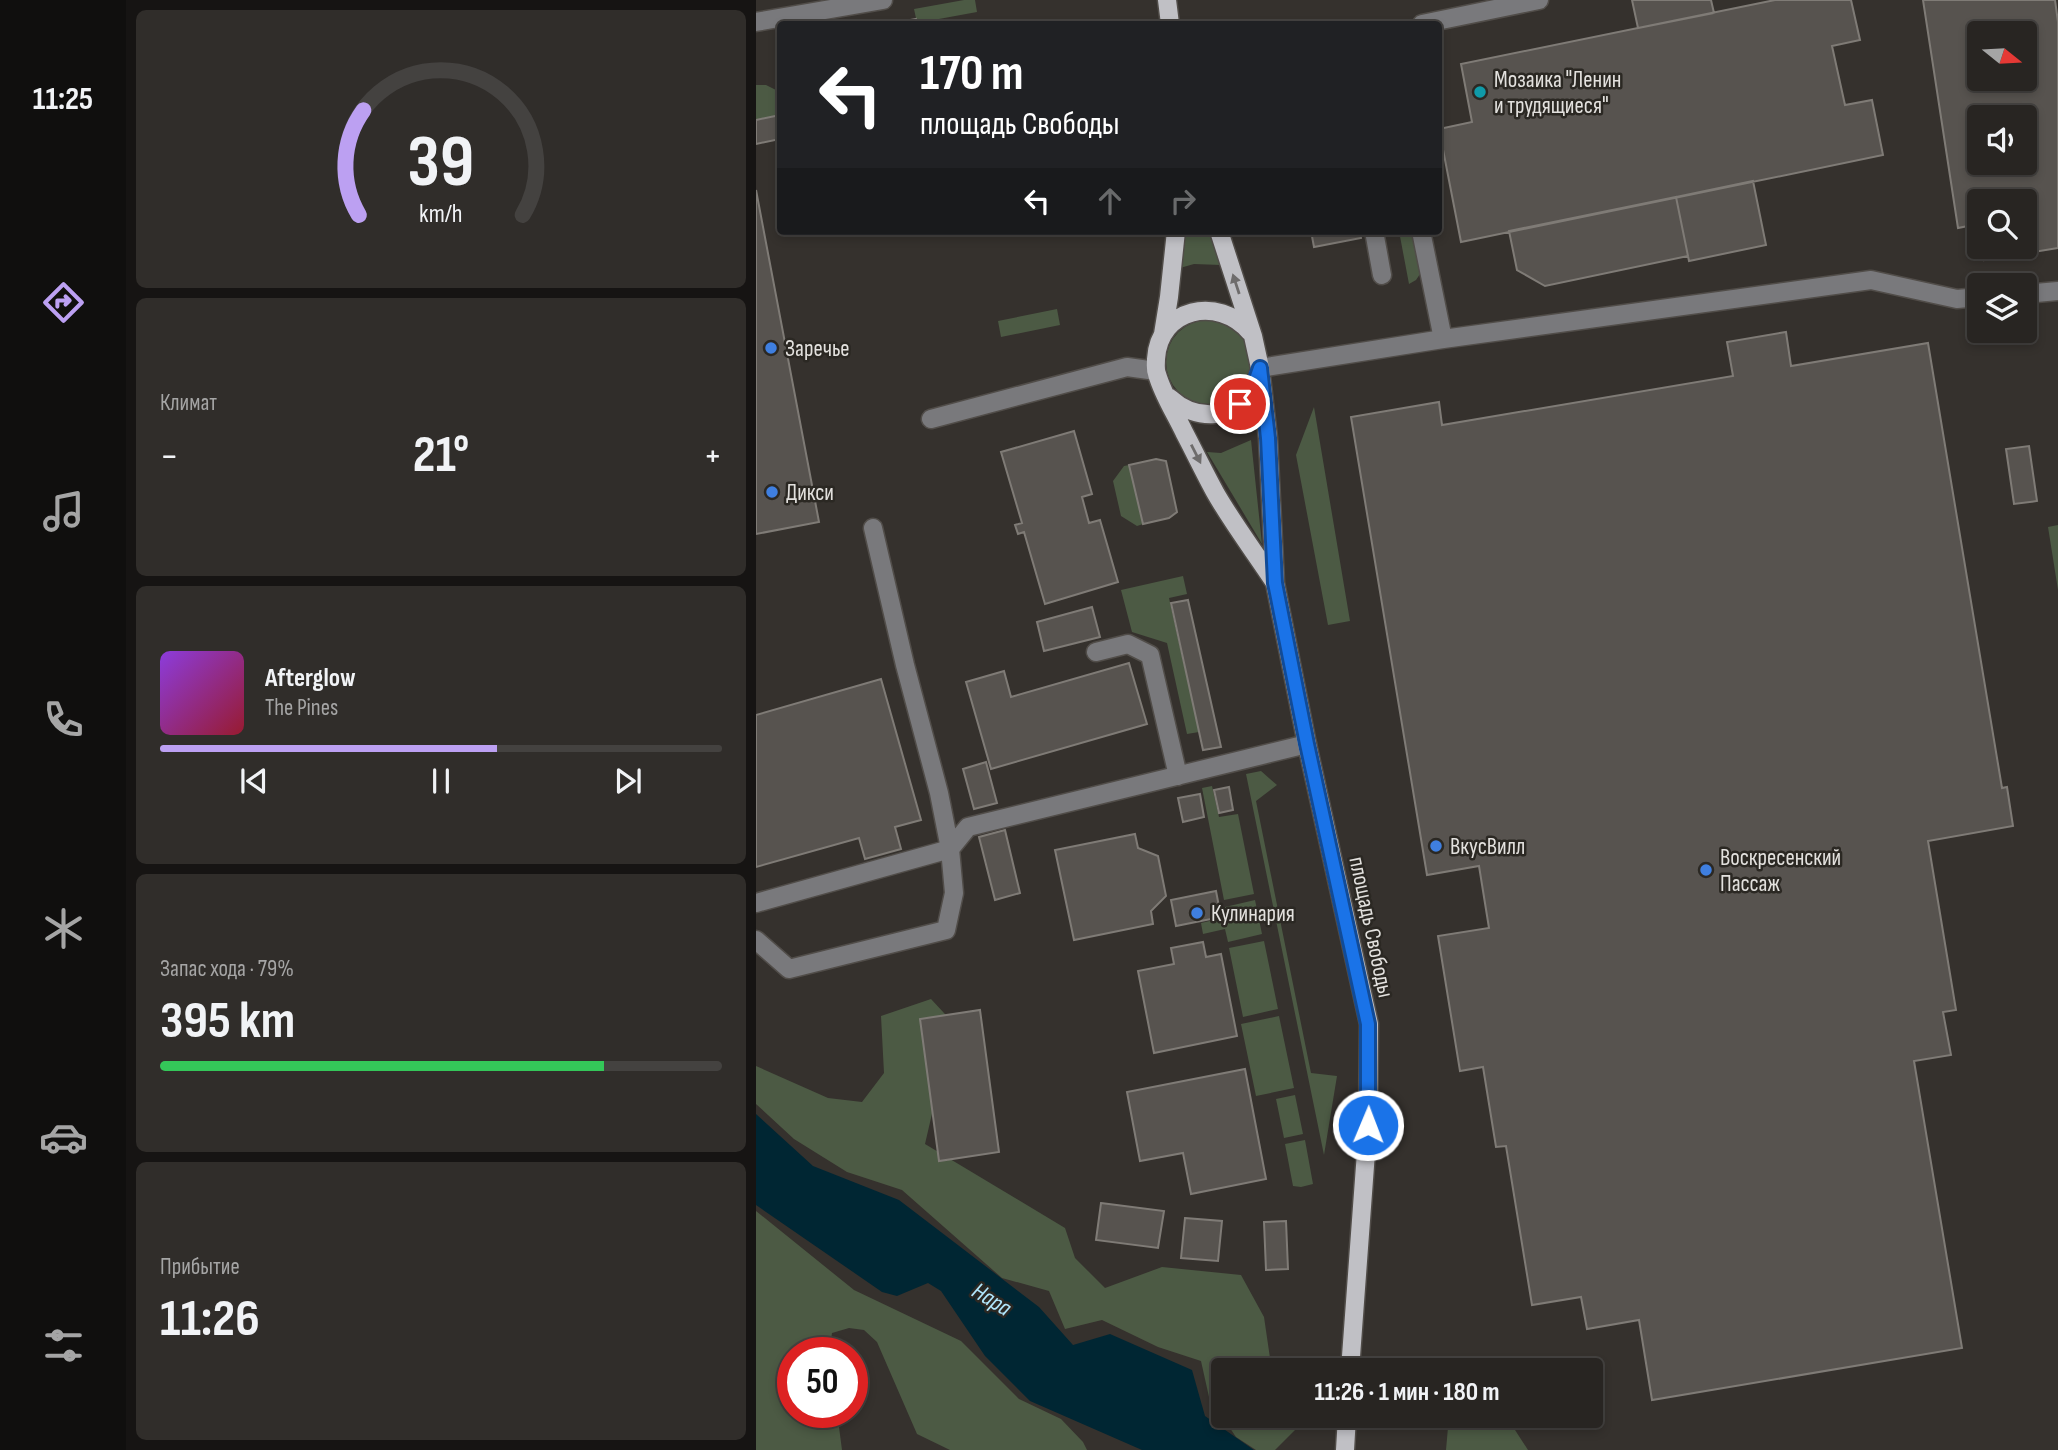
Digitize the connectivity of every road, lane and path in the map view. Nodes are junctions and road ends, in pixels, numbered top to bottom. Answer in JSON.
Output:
{"nodes":[{"id":1,"x":883,"y":0,"type":"edge"},
{"id":2,"x":1167,"y":0,"type":"edge"},
{"id":3,"x":1539,"y":0,"type":"edge"},
{"id":4,"x":1170,"y":21,"type":"edge"},
{"id":5,"x":1437,"y":21,"type":"edge"},
{"id":6,"x":756,"y":22,"type":"edge"},
{"id":7,"x":1177,"y":235,"type":"edge"},
{"id":8,"x":1220,"y":235,"type":"edge"},
{"id":9,"x":1375,"y":235,"type":"edge"},
{"id":10,"x":1422,"y":235,"type":"edge"},
{"id":11,"x":1382,"y":275,"type":"dead end"},
{"id":12,"x":2058,"y":291,"type":"edge"},
{"id":13,"x":2037,"y":293,"type":"edge"},
{"id":14,"x":1967,"y":298,"type":"edge"},
{"id":15,"x":1163,"y":334,"type":"junction"},
{"id":16,"x":1253,"y":336,"type":"junction"},
{"id":17,"x":1443,"y":339,"type":"junction"},
{"id":18,"x":1260,"y":368,"type":"junction"},
{"id":19,"x":1156,"y":371,"type":"junction"},
{"id":20,"x":1164,"y":393,"type":"junction"},
{"id":21,"x":931,"y":419,"type":"dead end"},
{"id":22,"x":873,"y":528,"type":"dead end"},
{"id":23,"x":1275,"y":583,"type":"junction"},
{"id":24,"x":1096,"y":652,"type":"dead end"},
{"id":25,"x":1307,"y":744,"type":"junction"},
{"id":26,"x":1178,"y":775,"type":"junction"},
{"id":27,"x":950,"y":849,"type":"junction"},
{"id":28,"x":756,"y":903,"type":"edge"},
{"id":29,"x":756,"y":940,"type":"edge"},
{"id":30,"x":1351,"y":1358,"type":"edge"},
{"id":31,"x":1346,"y":1428,"type":"edge"},
{"id":32,"x":1345,"y":1450,"type":"edge"}],
"edges":[{"from":1,"to":6,"type":"lane"},
{"from":2,"to":4,"type":"main road"},
{"from":3,"to":5,"type":"lane"},
{"from":7,"to":15,"type":"main road","name":"площадь Свободы"},
{"from":16,"to":8,"type":"main road","name":"площадь Свободы","one_way":true},
{"from":9,"to":11,"type":"lane"},
{"from":10,"to":17,"type":"lane"},
{"from":12,"to":13,"type":"lane"},
{"from":14,"to":17,"type":"lane"},
{"from":15,"to":16,"type":"main road"},
{"from":15,"to":19,"type":"main road","name":"площадь Свободы"},
{"from":16,"to":18,"type":"main road","name":"площадь Свободы"},
{"from":17,"to":18,"type":"lane"},
{"from":18,"to":20,"type":"main road"},
{"from":18,"to":23,"type":"main road","name":"площадь Свободы"},
{"from":19,"to":20,"type":"main road","name":"площадь Свободы"},
{"from":19,"to":21,"type":"lane"},
{"from":20,"to":23,"type":"main road","name":"площадь Свободы","one_way":true},
{"from":22,"to":27,"type":"lane"},
{"from":23,"to":25,"type":"main road","name":"площадь Свободы"},
{"from":24,"to":26,"type":"lane"},
{"from":25,"to":26,"type":"lane"},
{"from":25,"to":30,"type":"main road","name":"площадь Свободы"},
{"from":26,"to":27,"type":"lane"},
{"from":27,"to":28,"type":"lane"},
{"from":27,"to":29,"type":"lane"},
{"from":31,"to":32,"type":"main road"}]}
